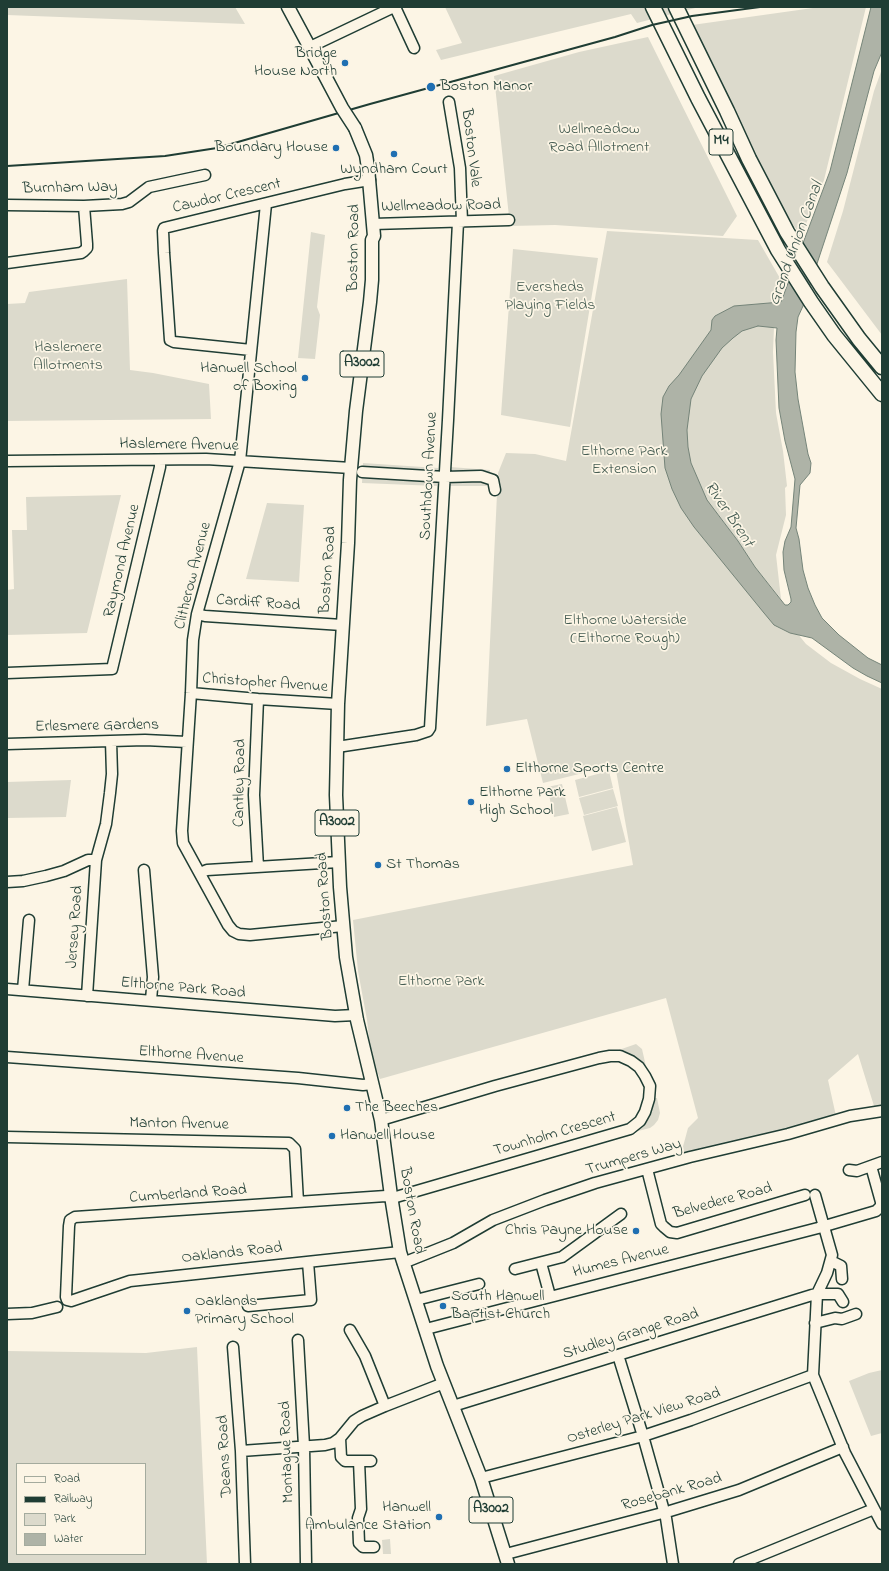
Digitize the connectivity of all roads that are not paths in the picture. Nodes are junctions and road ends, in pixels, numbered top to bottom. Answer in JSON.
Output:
{"nodes":[{"id":1,"x":288,"y":7,"type":"edge"},
{"id":2,"x":394,"y":7,"type":"edge"},
{"id":3,"x":653,"y":7,"type":"edge"},
{"id":4,"x":676,"y":7,"type":"edge"},
{"id":5,"x":310,"y":47,"type":"junction"},
{"id":6,"x":414,"y":48,"type":"dead end"},
{"id":7,"x":449,"y":102,"type":"dead end"},
{"id":8,"x":204,"y":175,"type":"dead end"},
{"id":9,"x":370,"y":180,"type":"junction"},
{"id":10,"x":266,"y":204,"type":"junction"},
{"id":11,"x":7,"y":205,"type":"edge"},
{"id":12,"x":84,"y":206,"type":"junction"},
{"id":13,"x":509,"y":220,"type":"dead end"},
{"id":14,"x":460,"y":222,"type":"junction"},
{"id":15,"x":373,"y":224,"type":"junction"},
{"id":16,"x":7,"y":263,"type":"edge"},
{"id":17,"x":251,"y":350,"type":"junction"},
{"id":18,"x":882,"y":367,"type":"edge"},
{"id":19,"x":882,"y":394,"type":"edge"},
{"id":20,"x":160,"y":460,"type":"junction"},
{"id":21,"x":7,"y":461,"type":"edge"},
{"id":22,"x":240,"y":461,"type":"junction"},
{"id":23,"x":357,"y":470,"type":"junction"},
{"id":24,"x":445,"y":478,"type":"junction"},
{"id":25,"x":495,"y":490,"type":"dead end"},
{"id":26,"x":197,"y":614,"type":"junction"},
{"id":27,"x":342,"y":625,"type":"junction"},
{"id":28,"x":7,"y":672,"type":"edge"},
{"id":29,"x":191,"y":693,"type":"junction"},
{"id":30,"x":258,"y":700,"type":"junction"},
{"id":31,"x":338,"y":704,"type":"junction"},
{"id":32,"x":111,"y":741,"type":"junction"},
{"id":33,"x":187,"y":742,"type":"junction"},
{"id":34,"x":7,"y":744,"type":"edge"},
{"id":35,"x":337,"y":747,"type":"junction"},
{"id":36,"x":96,"y":860,"type":"junction"},
{"id":37,"x":339,"y":862,"type":"junction"},
{"id":38,"x":258,"y":866,"type":"junction"},
{"id":39,"x":144,"y":870,"type":"dead end"},
{"id":40,"x":200,"y":873,"type":"junction"},
{"id":41,"x":7,"y":882,"type":"edge"},
{"id":42,"x":29,"y":920,"type":"dead end"},
{"id":43,"x":343,"y":926,"type":"junction"},
{"id":44,"x":7,"y":989,"type":"edge"},
{"id":45,"x":23,"y":990,"type":"junction"},
{"id":46,"x":87,"y":996,"type":"junction"},
{"id":47,"x":151,"y":1000,"type":"junction"},
{"id":48,"x":356,"y":1015,"type":"junction"},
{"id":49,"x":7,"y":1057,"type":"edge"},
{"id":50,"x":372,"y":1084,"type":"junction"},
{"id":51,"x":882,"y":1111,"type":"edge"},
{"id":52,"x":381,"y":1120,"type":"junction"},
{"id":53,"x":7,"y":1137,"type":"edge"},
{"id":54,"x":882,"y":1162,"type":"edge"},
{"id":55,"x":872,"y":1166,"type":"junction"},
{"id":56,"x":646,"y":1169,"type":"junction"},
{"id":57,"x":849,"y":1170,"type":"dead end"},
{"id":58,"x":390,"y":1196,"type":"junction"},
{"id":59,"x":298,"y":1202,"type":"junction"},
{"id":60,"x":621,"y":1214,"type":"dead end"},
{"id":61,"x":824,"y":1226,"type":"junction"},
{"id":62,"x":402,"y":1257,"type":"junction"},
{"id":63,"x":831,"y":1261,"type":"junction"},
{"id":64,"x":308,"y":1262,"type":"junction"},
{"id":65,"x":541,"y":1262,"type":"junction"},
{"id":66,"x":515,"y":1269,"type":"dead end"},
{"id":67,"x":842,"y":1279,"type":"dead end"},
{"id":68,"x":479,"y":1284,"type":"dead end"},
{"id":69,"x":817,"y":1294,"type":"junction"},
{"id":70,"x":550,"y":1296,"type":"junction"},
{"id":71,"x":416,"y":1300,"type":"junction"},
{"id":72,"x":69,"y":1301,"type":"joint"},
{"id":73,"x":843,"y":1302,"type":"dead end"},
{"id":74,"x":248,"y":1306,"type":"dead end"},
{"id":75,"x":57,"y":1307,"type":"dead end"},
{"id":76,"x":7,"y":1314,"type":"edge"},
{"id":77,"x":856,"y":1314,"type":"dead end"},
{"id":78,"x":815,"y":1323,"type":"junction"},
{"id":79,"x":426,"y":1329,"type":"junction"},
{"id":80,"x":350,"y":1330,"type":"dead end"},
{"id":81,"x":298,"y":1340,"type":"dead end"},
{"id":82,"x":233,"y":1347,"type":"dead end"},
{"id":83,"x":618,"y":1355,"type":"junction"},
{"id":84,"x":813,"y":1375,"type":"junction"},
{"id":85,"x":444,"y":1383,"type":"junction"},
{"id":86,"x":385,"y":1406,"type":"junction"},
{"id":87,"x":453,"y":1406,"type":"junction"},
{"id":88,"x":643,"y":1436,"type":"junction"},
{"id":89,"x":340,"y":1438,"type":"junction"},
{"id":90,"x":304,"y":1446,"type":"junction"},
{"id":91,"x":843,"y":1447,"type":"junction"},
{"id":92,"x":241,"y":1451,"type":"junction"},
{"id":93,"x":359,"y":1461,"type":"junction"},
{"id":94,"x":371,"y":1461,"type":"dead end"},
{"id":95,"x":481,"y":1478,"type":"junction"},
{"id":96,"x":874,"y":1509,"type":"junction"},
{"id":97,"x":663,"y":1512,"type":"junction"},
{"id":98,"x":882,"y":1524,"type":"edge"},
{"id":99,"x":374,"y":1547,"type":"dead end"},
{"id":100,"x":507,"y":1559,"type":"edge"},
{"id":101,"x":245,"y":1564,"type":"edge"},
{"id":102,"x":306,"y":1564,"type":"edge"},
{"id":103,"x":673,"y":1564,"type":"edge"},
{"id":104,"x":739,"y":1564,"type":"edge"}],
"edges":[{"from":1,"to":5,"type":"main road","number":"A3002"},
{"from":2,"to":5,"type":"street"},
{"from":2,"to":6,"type":"street"},
{"from":3,"to":19,"type":"highway","number":"M4"},
{"from":4,"to":18,"type":"highway","number":"M4"},
{"from":5,"to":9,"type":"main road","number":"A3002","bridge":true},
{"from":7,"to":14,"type":"street","name":"Boston Vale"},
{"from":8,"to":12,"type":"street","name":"Burnham Way"},
{"from":9,"to":10,"type":"street","name":"Cawdor Crescent"},
{"from":9,"to":15,"type":"main road","name":"Boston Road","number":"A3002"},
{"from":10,"to":17,"type":"street","name":"Clitherow Avenue"},
{"from":10,"to":17,"type":"street","name":"Cawdor Crescent"},
{"from":11,"to":12,"type":"street","name":"Burnham Way"},
{"from":12,"to":16,"type":"street"},
{"from":13,"to":14,"type":"street","name":"Wellmeadow Road"},
{"from":14,"to":15,"type":"street","name":"Wellmeadow Road"},
{"from":14,"to":24,"type":"street","name":"Southdown Avenue"},
{"from":15,"to":23,"type":"main road","name":"Boston Road","number":"A3002"},
{"from":17,"to":22,"type":"street","name":"Clitherow Avenue"},
{"from":20,"to":21,"type":"street","name":"Haslemere Avenue"},
{"from":20,"to":22,"type":"street","name":"Haslemere Avenue"},
{"from":20,"to":28,"type":"street","name":"Raymond Avenue"},
{"from":22,"to":23,"type":"street","name":"Haslemere Avenue"},
{"from":22,"to":26,"type":"street","name":"Clitherow Avenue"},
{"from":23,"to":24,"type":"street","name":"Haslemere Avenue"},
{"from":23,"to":27,"type":"main road","name":"Boston Road","number":"A3002"},
{"from":24,"to":25,"type":"street","name":"Haslemere Avenue"},
{"from":24,"to":35,"type":"street","name":"Southdown Avenue"},
{"from":26,"to":27,"type":"street","name":"Cardiff Road"},
{"from":26,"to":29,"type":"street","name":"Clitherow Avenue"},
{"from":27,"to":31,"type":"main road","name":"Boston Road","number":"A3002"},
{"from":29,"to":30,"type":"street","name":"Christopher Avenue"},
{"from":29,"to":33,"type":"street","name":"Clitherow Avenue"},
{"from":30,"to":31,"type":"street","name":"Christopher Avenue"},
{"from":30,"to":38,"type":"street","name":"Cantley Road"},
{"from":31,"to":35,"type":"main road","name":"Boston Road","number":"A3002"},
{"from":32,"to":33,"type":"street","name":"Erlesmere Gardens"},
{"from":32,"to":34,"type":"street","name":"Erlesmere Gardens"},
{"from":32,"to":36,"type":"street","name":"Jersey Road"},
{"from":33,"to":40,"type":"street","name":"Clitherow Avenue"},
{"from":35,"to":37,"type":"main road","name":"Boston Road","number":"A3002"},
{"from":36,"to":41,"type":"street"},
{"from":36,"to":46,"type":"street","name":"Jersey Road"},
{"from":37,"to":38,"type":"street"},
{"from":37,"to":43,"type":"main road","name":"Boston Road","number":"A3002"},
{"from":38,"to":40,"type":"street"},
{"from":39,"to":47,"type":"street"},
{"from":40,"to":43,"type":"street","name":"Clitherow Avenue"},
{"from":42,"to":45,"type":"street"},
{"from":43,"to":48,"type":"main road","name":"Boston Road","number":"A3002"},
{"from":44,"to":45,"type":"street","name":"Elthorne Park Road"},
{"from":45,"to":46,"type":"street","name":"Elthorne Park Road"},
{"from":46,"to":47,"type":"street","name":"Elthorne Park Road"},
{"from":47,"to":48,"type":"street","name":"Elthorne Park Road"},
{"from":48,"to":50,"type":"main road","name":"Boston Road","number":"A3002"},
{"from":49,"to":50,"type":"street","name":"Elthorne Avenue"},
{"from":50,"to":52,"type":"main road","name":"Boston Road","number":"A3002"},
{"from":51,"to":56,"type":"street","name":"Trumpers Way"},
{"from":52,"to":58,"type":"main road","name":"Boston Road","number":"A3002"},
{"from":52,"to":58,"type":"street","name":"Townholm Crescent"},
{"from":53,"to":59,"type":"street","name":"Manton Avenue"},
{"from":54,"to":55,"type":"street"},
{"from":55,"to":57,"type":"street"},
{"from":55,"to":61,"type":"street","name":"Humes Avenue"},
{"from":56,"to":61,"type":"street","name":"Belvedere Road"},
{"from":56,"to":62,"type":"street","name":"Trumpers Way"},
{"from":58,"to":59,"type":"street","name":"Cumberland Road"},
{"from":58,"to":62,"type":"main road","name":"Boston Road","number":"A3002"},
{"from":59,"to":72,"type":"street","name":"Cumberland Road"},
{"from":60,"to":65,"type":"street"},
{"from":61,"to":63,"type":"street"},
{"from":61,"to":70,"type":"street","name":"Humes Avenue"},
{"from":62,"to":64,"type":"street","name":"Oaklands Road"},
{"from":62,"to":71,"type":"main road","name":"Boston Road","number":"A3002"},
{"from":63,"to":67,"type":"street"},
{"from":63,"to":69,"type":"street"},
{"from":64,"to":72,"type":"street","name":"Oaklands Road"},
{"from":64,"to":74,"type":"street"},
{"from":65,"to":66,"type":"street"},
{"from":65,"to":70,"type":"street"},
{"from":68,"to":71,"type":"street"},
{"from":69,"to":73,"type":"street","name":"Studley Grange Road"},
{"from":69,"to":78,"type":"street"},
{"from":69,"to":83,"type":"street","name":"Studley Grange Road"},
{"from":70,"to":79,"type":"street","name":"Humes Avenue"},
{"from":71,"to":79,"type":"main road","name":"Boston Road","number":"A3002"},
{"from":75,"to":76,"type":"street"},
{"from":77,"to":78,"type":"street"},
{"from":78,"to":84,"type":"street"},
{"from":79,"to":85,"type":"main road","name":"Boston Road","number":"A3002"},
{"from":80,"to":86,"type":"street"},
{"from":81,"to":90,"type":"street","name":"Montague Road"},
{"from":82,"to":92,"type":"street","name":"Deans Road"},
{"from":83,"to":87,"type":"street","name":"Studley Grange Road"},
{"from":83,"to":88,"type":"street"},
{"from":84,"to":88,"type":"street","name":"Osterley Park View Road"},
{"from":84,"to":91,"type":"street"},
{"from":85,"to":86,"type":"street"},
{"from":85,"to":87,"type":"main road","name":"Boston Road","number":"A3002"},
{"from":86,"to":89,"type":"street"},
{"from":87,"to":95,"type":"main road","name":"Boston Road","number":"A3002"},
{"from":88,"to":95,"type":"street","name":"Osterley Park View Road"},
{"from":88,"to":97,"type":"street"},
{"from":89,"to":90,"type":"street"},
{"from":89,"to":93,"type":"street"},
{"from":90,"to":92,"type":"street"},
{"from":90,"to":102,"type":"street","name":"Montague Road"},
{"from":91,"to":96,"type":"street"},
{"from":91,"to":97,"type":"street","name":"Rosebank Road"},
{"from":92,"to":101,"type":"street","name":"Deans Road"},
{"from":93,"to":94,"type":"street"},
{"from":93,"to":99,"type":"street"},
{"from":95,"to":100,"type":"main road","name":"Boston Road","number":"A3002"},
{"from":96,"to":98,"type":"street"},
{"from":96,"to":104,"type":"street"},
{"from":97,"to":100,"type":"street","name":"Rosebank Road"},
{"from":97,"to":103,"type":"street"}]}
